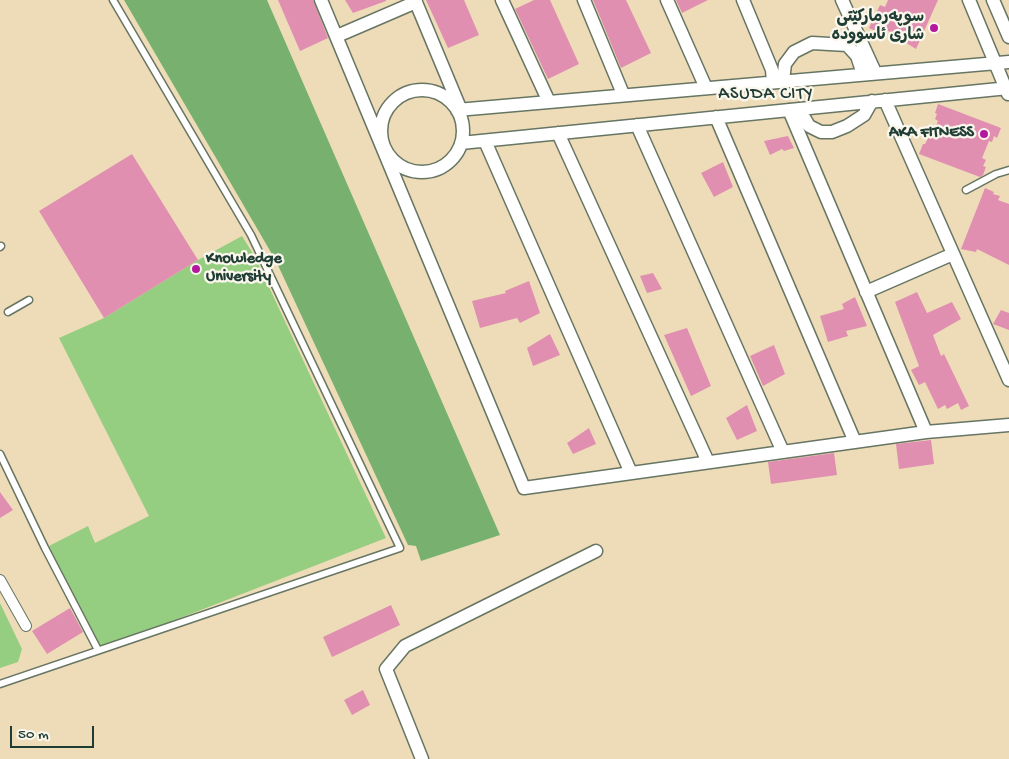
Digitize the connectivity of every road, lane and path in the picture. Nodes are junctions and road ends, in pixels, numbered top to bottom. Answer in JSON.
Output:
{"nodes":[{"id":1,"x":113,"y":0,"type":"edge"},
{"id":2,"x":322,"y":0,"type":"edge"},
{"id":3,"x":502,"y":0,"type":"edge"},
{"id":4,"x":584,"y":0,"type":"edge"},
{"id":5,"x":667,"y":0,"type":"edge"},
{"id":6,"x":743,"y":0,"type":"edge"},
{"id":7,"x":842,"y":0,"type":"edge"},
{"id":8,"x":969,"y":0,"type":"edge"},
{"id":9,"x":993,"y":0,"type":"edge"},
{"id":10,"x":415,"y":1,"type":"edge"},
{"id":11,"x":337,"y":36,"type":"junction"},
{"id":12,"x":1009,"y":37,"type":"edge"},
{"id":13,"x":1009,"y":62,"type":"edge"},
{"id":14,"x":996,"y":63,"type":"junction"},
{"id":15,"x":869,"y":73,"type":"junction"},
{"id":16,"x":778,"y":82,"type":"junction"},
{"id":17,"x":706,"y":88,"type":"junction"},
{"id":18,"x":1008,"y":91,"type":"edge"},
{"id":19,"x":623,"y":94,"type":"junction"},
{"id":20,"x":879,"y":100,"type":"junction"},
{"id":21,"x":549,"y":102,"type":"junction"},
{"id":22,"x":794,"y":109,"type":"junction"},
{"id":23,"x":459,"y":110,"type":"junction"},
{"id":24,"x":716,"y":117,"type":"junction"},
{"id":25,"x":637,"y":126,"type":"junction"},
{"id":26,"x":558,"y":134,"type":"junction"},
{"id":27,"x":485,"y":141,"type":"junction"},
{"id":28,"x":382,"y":143,"type":"junction"},
{"id":29,"x":461,"y":143,"type":"junction"},
{"id":30,"x":1009,"y":170,"type":"edge"},
{"id":31,"x":966,"y":190,"type":"dead end"},
{"id":32,"x":953,"y":254,"type":"junction"},
{"id":33,"x":866,"y":292,"type":"junction"},
{"id":34,"x":30,"y":300,"type":"dead end"},
{"id":35,"x":8,"y":312,"type":"dead end"},
{"id":36,"x":1009,"y":380,"type":"edge"},
{"id":37,"x":1009,"y":425,"type":"edge"},
{"id":38,"x":926,"y":432,"type":"junction"},
{"id":39,"x":855,"y":442,"type":"junction"},
{"id":40,"x":783,"y":452,"type":"junction"},
{"id":41,"x":0,"y":454,"type":"edge"},
{"id":42,"x":708,"y":462,"type":"junction"},
{"id":43,"x":631,"y":473,"type":"junction"},
{"id":44,"x":596,"y":552,"type":"dead end"},
{"id":45,"x":0,"y":580,"type":"edge"},
{"id":46,"x":26,"y":626,"type":"dead end"},
{"id":47,"x":98,"y":650,"type":"junction"},
{"id":48,"x":0,"y":684,"type":"edge"},
{"id":49,"x":422,"y":759,"type":"edge"}],
"edges":[{"from":1,"to":47,"type":"lane"},
{"from":2,"to":11,"type":"street"},
{"from":3,"to":21,"type":"street"},
{"from":4,"to":19,"type":"street"},
{"from":5,"to":17,"type":"street"},
{"from":6,"to":16,"type":"street"},
{"from":7,"to":15,"type":"street"},
{"from":8,"to":14,"type":"street"},
{"from":9,"to":12,"type":"street"},
{"from":10,"to":11,"type":"street"},
{"from":10,"to":23,"type":"street"},
{"from":11,"to":28,"type":"street"},
{"from":13,"to":14,"type":"street"},
{"from":14,"to":15,"type":"street"},
{"from":14,"to":18,"type":"street"},
{"from":15,"to":16,"type":"street"},
{"from":15,"to":16,"type":"street"},
{"from":16,"to":17,"type":"street"},
{"from":17,"to":19,"type":"street"},
{"from":18,"to":20,"type":"street"},
{"from":19,"to":21,"type":"street"},
{"from":20,"to":22,"type":"street"},
{"from":20,"to":22,"type":"street"},
{"from":20,"to":32,"type":"street"},
{"from":21,"to":23,"type":"street"},
{"from":22,"to":24,"type":"street"},
{"from":22,"to":33,"type":"street"},
{"from":23,"to":28,"type":"street"},
{"from":23,"to":29,"type":"street"},
{"from":24,"to":25,"type":"street"},
{"from":24,"to":39,"type":"street"},
{"from":25,"to":26,"type":"street"},
{"from":25,"to":40,"type":"street"},
{"from":26,"to":27,"type":"street"},
{"from":26,"to":42,"type":"street"},
{"from":27,"to":29,"type":"street"},
{"from":27,"to":43,"type":"street"},
{"from":28,"to":29,"type":"street"},
{"from":28,"to":43,"type":"street"},
{"from":30,"to":31,"type":"lane"},
{"from":32,"to":33,"type":"street"},
{"from":32,"to":36,"type":"street"},
{"from":33,"to":38,"type":"street"},
{"from":34,"to":35,"type":"lane"},
{"from":37,"to":38,"type":"street"},
{"from":38,"to":39,"type":"street"},
{"from":39,"to":40,"type":"street"},
{"from":40,"to":42,"type":"street"},
{"from":41,"to":47,"type":"lane"},
{"from":42,"to":43,"type":"street"},
{"from":44,"to":49,"type":"street"},
{"from":45,"to":46,"type":"street"},
{"from":47,"to":48,"type":"lane"}]}
